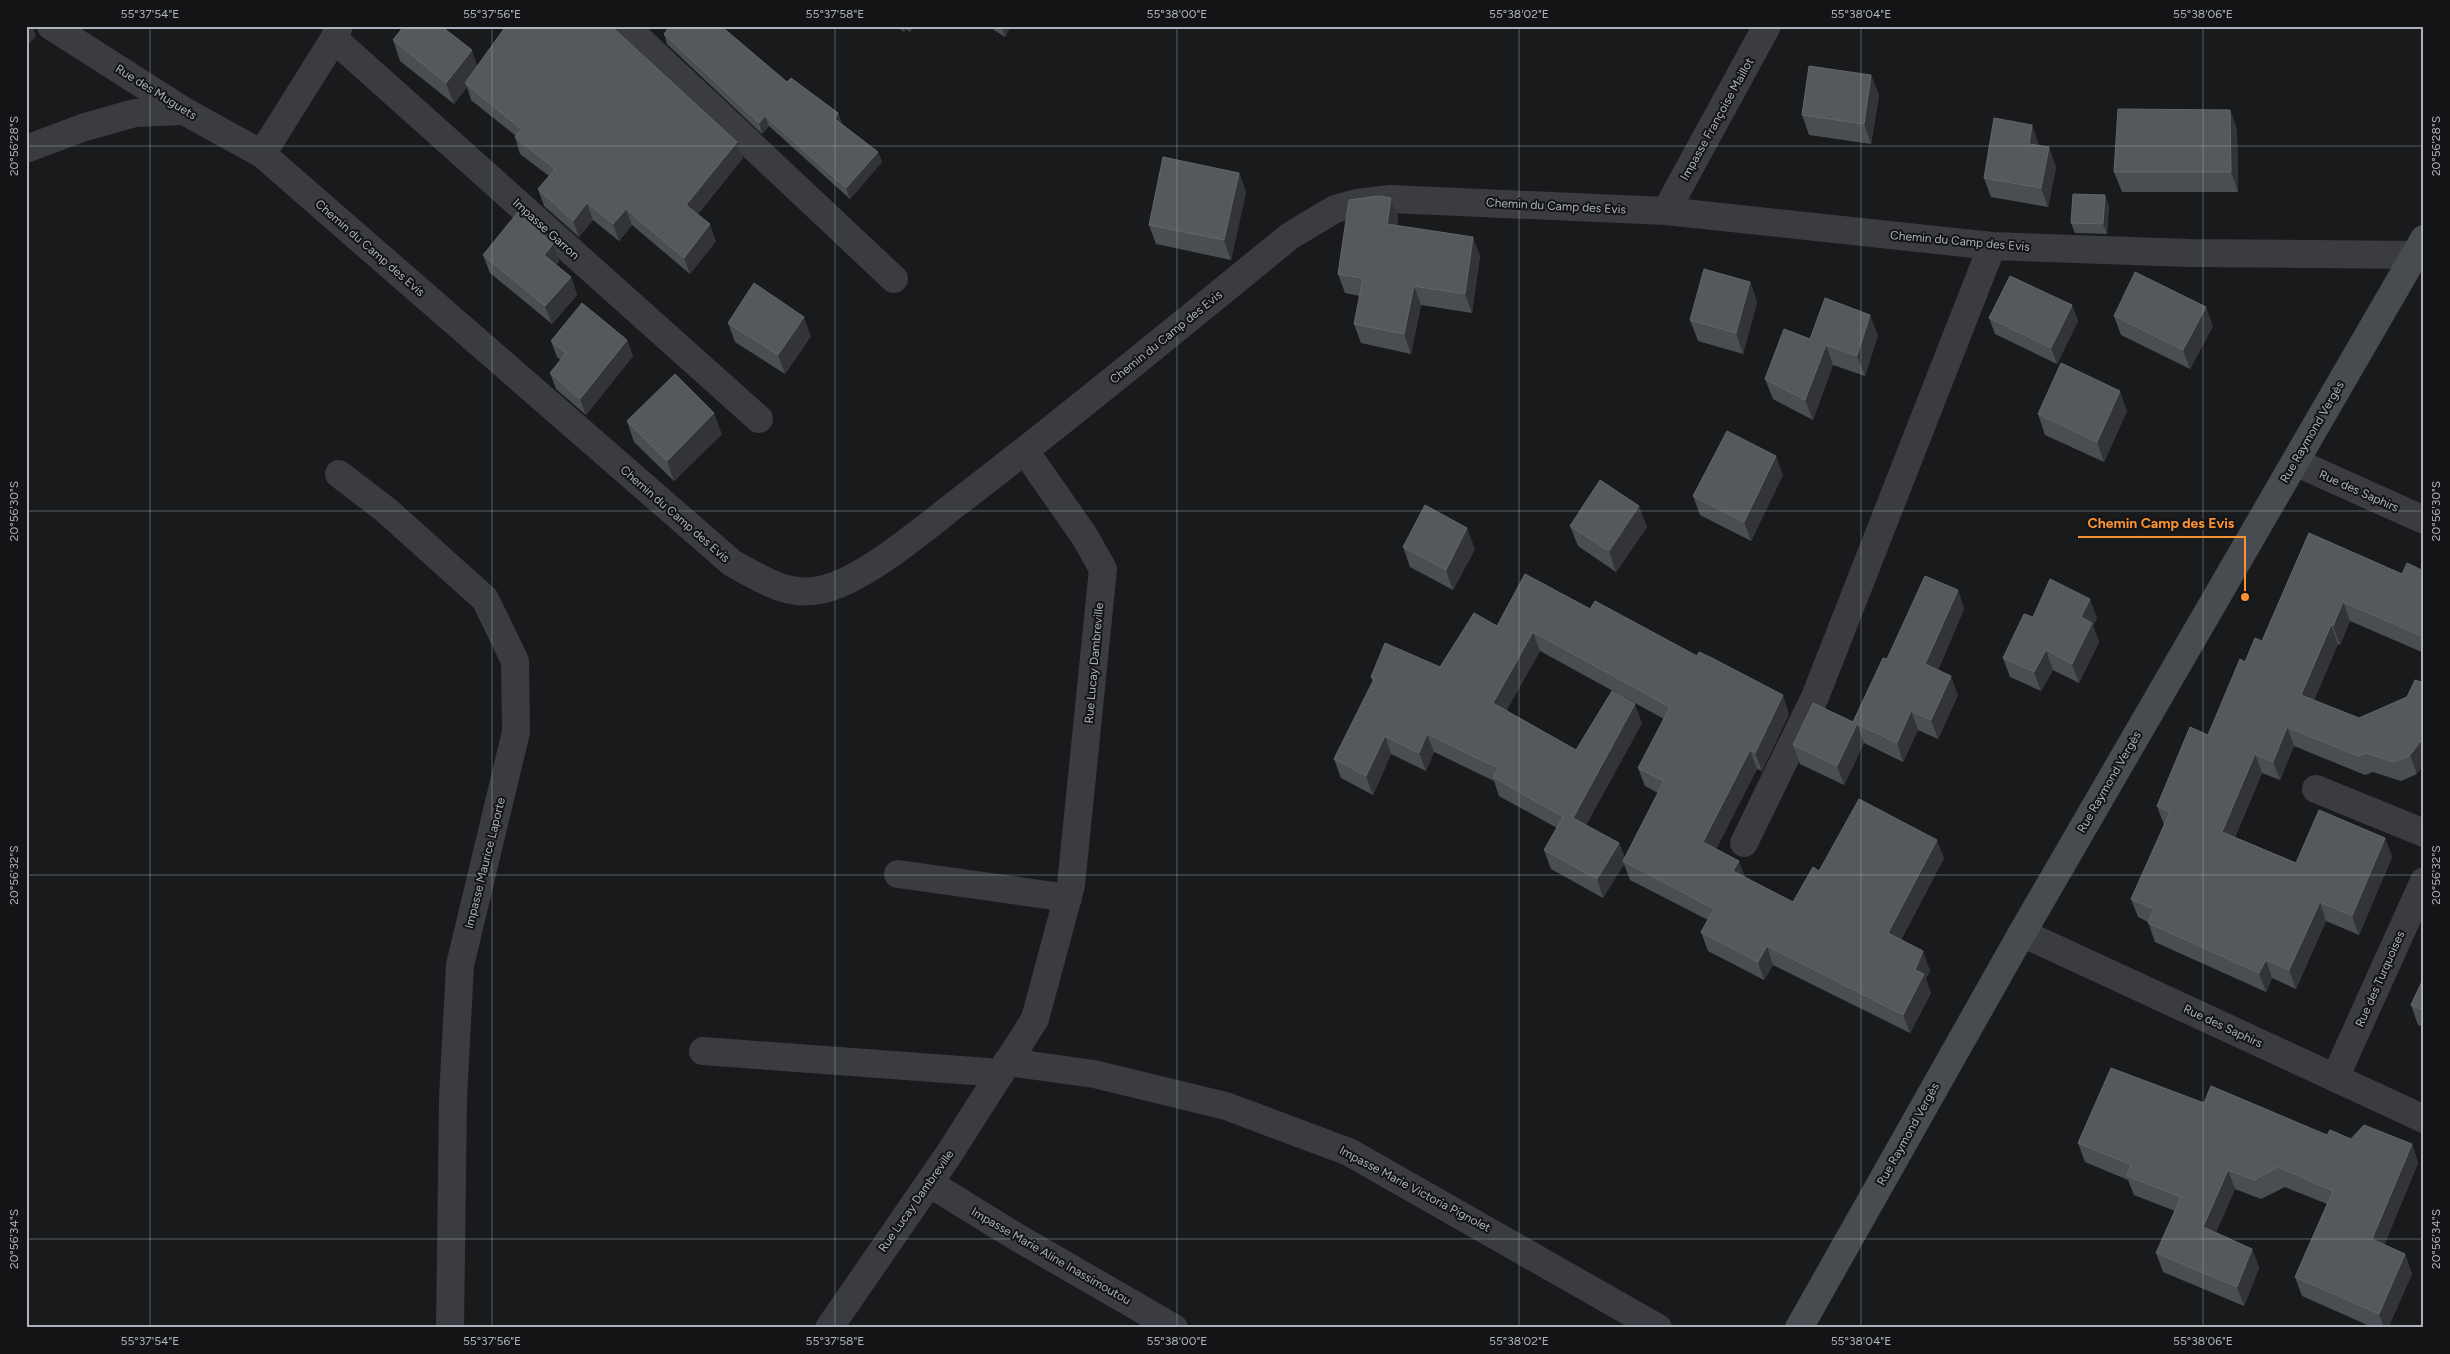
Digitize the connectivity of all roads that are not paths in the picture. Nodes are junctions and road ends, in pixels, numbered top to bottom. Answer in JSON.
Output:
{"nodes":[{"id":1,"x":51,"y":26,"type":"edge"},
{"id":2,"x":625,"y":26,"type":"edge"},
{"id":3,"x":1767,"y":26,"type":"edge"},
{"id":4,"x":337,"y":33,"type":"edge"},
{"id":5,"x":184,"y":111,"type":"junction"},
{"id":6,"x":26,"y":149,"type":"edge"},
{"id":7,"x":262,"y":154,"type":"junction"},
{"id":8,"x":1666,"y":211,"type":"junction"},
{"id":9,"x":1992,"y":246,"type":"junction"},
{"id":10,"x":2420,"y":247,"type":"edge"},
{"id":11,"x":894,"y":279,"type":"dead end"},
{"id":12,"x":759,"y":419,"type":"dead end"},
{"id":13,"x":1025,"y":451,"type":"junction"},
{"id":14,"x":2295,"y":462,"type":"junction"},
{"id":15,"x":339,"y":474,"type":"dead end"},
{"id":16,"x":2424,"y":520,"type":"edge"},
{"id":17,"x":2316,"y":789,"type":"dead end"},
{"id":18,"x":2424,"y":833,"type":"edge"},
{"id":19,"x":1744,"y":843,"type":"dead end"},
{"id":20,"x":898,"y":874,"type":"dead end"},
{"id":21,"x":2424,"y":881,"type":"edge"},
{"id":22,"x":1068,"y":898,"type":"junction"},
{"id":23,"x":2022,"y":932,"type":"junction"},
{"id":24,"x":703,"y":1051,"type":"dead end"},
{"id":25,"x":1004,"y":1068,"type":"junction"},
{"id":26,"x":2335,"y":1078,"type":"junction"},
{"id":27,"x":2424,"y":1119,"type":"edge"},
{"id":28,"x":929,"y":1183,"type":"junction"},
{"id":29,"x":450,"y":1328,"type":"edge"},
{"id":30,"x":829,"y":1328,"type":"edge"},
{"id":31,"x":1174,"y":1328,"type":"edge"},
{"id":32,"x":1658,"y":1328,"type":"edge"},
{"id":33,"x":1799,"y":1328,"type":"edge"}],
"edges":[{"from":1,"to":5,"type":"street","name":"Rue des Muguets"},
{"from":2,"to":11,"type":"street"},
{"from":3,"to":8,"type":"street","name":"Impasse Françoise Maillot"},
{"from":4,"to":7,"type":"street"},
{"from":4,"to":12,"type":"street","name":"Impasse Garron"},
{"from":5,"to":6,"type":"street"},
{"from":5,"to":7,"type":"street","name":"Rue des Muguets"},
{"from":7,"to":13,"type":"street","name":"Chemin du Camp des Evis"},
{"from":8,"to":9,"type":"street","name":"Chemin du Camp des Evis"},
{"from":8,"to":13,"type":"street","name":"Chemin du Camp des Evis"},
{"from":9,"to":10,"type":"street","name":"Chemin du Camp des Evis"},
{"from":9,"to":19,"type":"street"},
{"from":10,"to":14,"type":"main road","name":"Rue Raymond Vergès"},
{"from":13,"to":22,"type":"street","name":"Rue Lucay Dambreville"},
{"from":14,"to":16,"type":"street","name":"Rue des Saphirs"},
{"from":14,"to":23,"type":"main road","name":"Rue Raymond Vergès"},
{"from":15,"to":29,"type":"street","name":"Impasse Maurice Laporte"},
{"from":17,"to":18,"type":"street"},
{"from":20,"to":22,"type":"street"},
{"from":21,"to":26,"type":"street","name":"Rue des Turquoises"},
{"from":22,"to":25,"type":"street","name":"Rue Lucay Dambreville"},
{"from":23,"to":26,"type":"street","name":"Rue des Saphirs"},
{"from":23,"to":33,"type":"main road","name":"Rue Raymond Vergès"},
{"from":24,"to":25,"type":"street"},
{"from":25,"to":28,"type":"street","name":"Rue Lucay Dambreville"},
{"from":25,"to":32,"type":"street","name":"Impasse Marie Victoria Pignolet"},
{"from":26,"to":27,"type":"street","name":"Rue des Saphirs"},
{"from":28,"to":30,"type":"street","name":"Rue Lucay Dambreville"},
{"from":28,"to":31,"type":"street","name":"Impasse Marie Aline Inassimoutou"}]}
